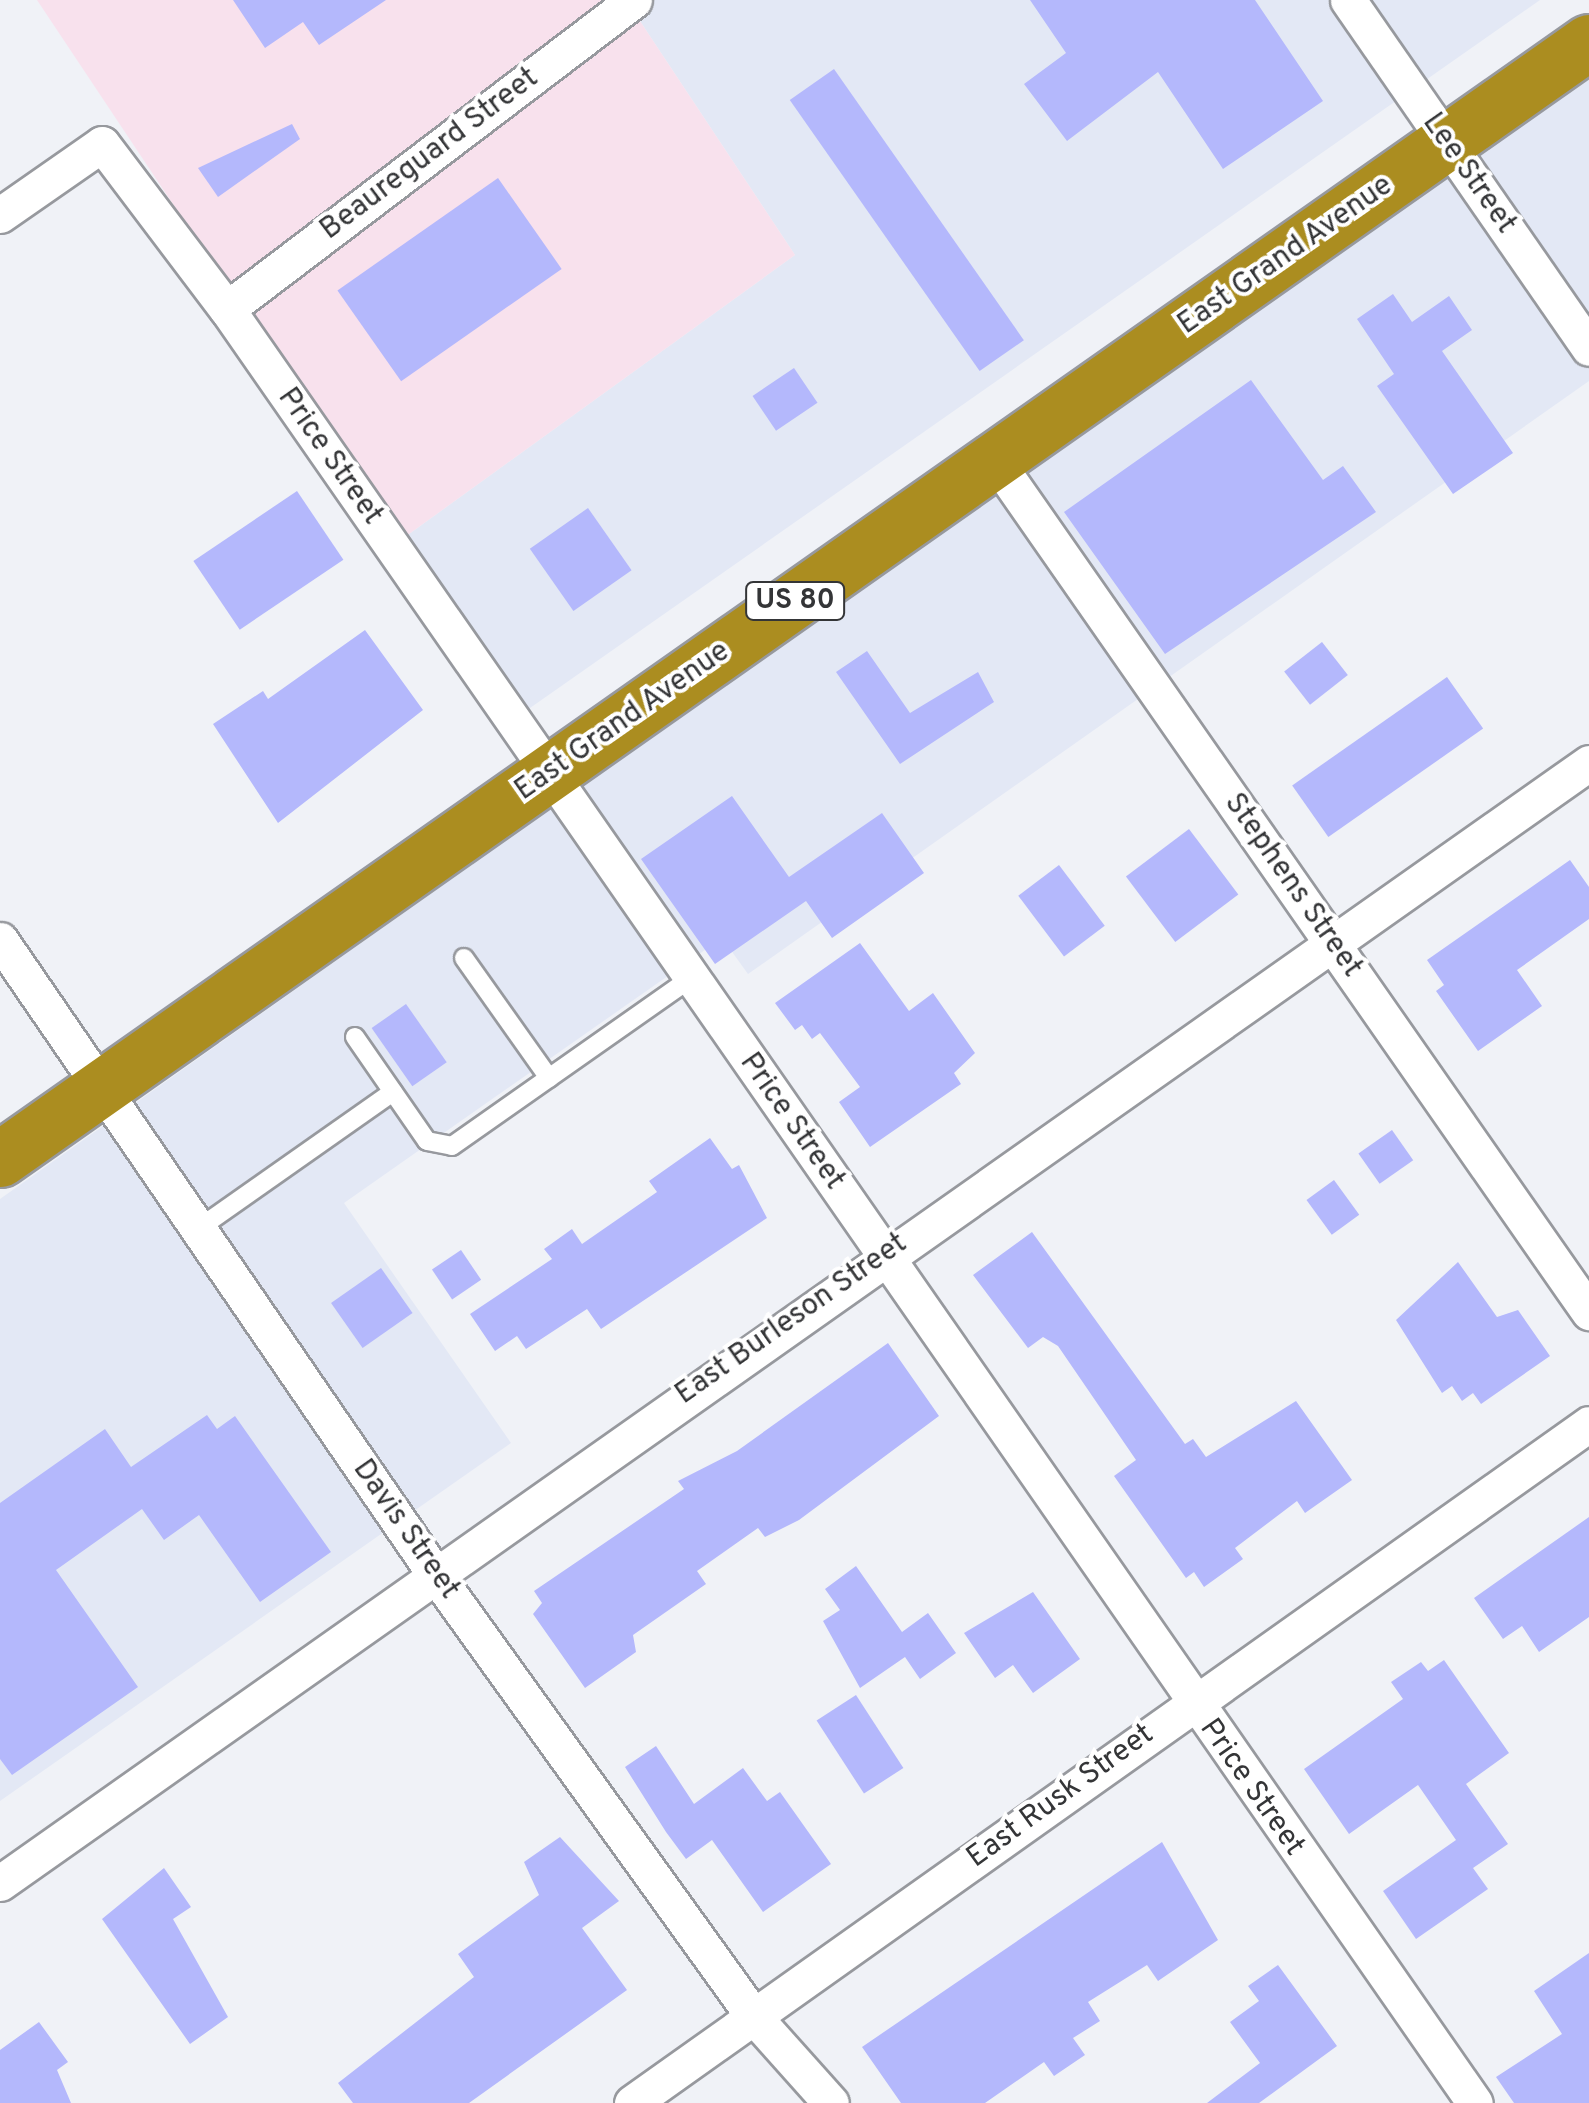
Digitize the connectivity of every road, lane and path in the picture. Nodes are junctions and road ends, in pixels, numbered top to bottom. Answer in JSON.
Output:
{"nodes":[{"id":1,"x":634,"y":0,"type":"edge"},
{"id":2,"x":1348,"y":0,"type":"edge"},
{"id":3,"x":1589,"y":42,"type":"edge"},
{"id":4,"x":1446,"y":144,"type":"junction"},
{"id":5,"x":0,"y":215,"type":"edge"},
{"id":6,"x":227,"y":309,"type":"junction"},
{"id":7,"x":1589,"y":348,"type":"edge"},
{"id":8,"x":995,"y":460,"type":"junction"},
{"id":9,"x":1589,"y":763,"type":"edge"},
{"id":10,"x":548,"y":775,"type":"junction"},
{"id":11,"x":0,"y":940,"type":"edge"},
{"id":12,"x":1333,"y":945,"type":"junction"},
{"id":13,"x":464,"y":958,"type":"dead end"},
{"id":14,"x":691,"y":978,"type":"junction"},
{"id":15,"x":355,"y":1038,"type":"dead end"},
{"id":16,"x":549,"y":1078,"type":"junction"},
{"id":17,"x":102,"y":1088,"type":"junction"},
{"id":18,"x":393,"y":1092,"type":"junction"},
{"id":19,"x":0,"y":1159,"type":"edge"},
{"id":20,"x":198,"y":1229,"type":"junction"},
{"id":21,"x":883,"y":1254,"type":"junction"},
{"id":22,"x":1589,"y":1312,"type":"edge"},
{"id":23,"x":1589,"y":1424,"type":"edge"},
{"id":24,"x":435,"y":1574,"type":"junction"},
{"id":25,"x":1190,"y":1704,"type":"junction"},
{"id":26,"x":0,"y":1884,"type":"edge"},
{"id":27,"x":754,"y":2017,"type":"junction"},
{"id":28,"x":632,"y":2103,"type":"edge"},
{"id":29,"x":832,"y":2103,"type":"edge"},
{"id":30,"x":1475,"y":2103,"type":"edge"}],
"edges":[{"from":1,"to":6,"type":"street","name":"Beaureguard Street"},
{"from":2,"to":4,"type":"street","name":"Lee Street"},
{"from":3,"to":4,"type":"highway","name":"East Grand Avenue","number":"US 80"},
{"from":4,"to":7,"type":"street","name":"Lee Street"},
{"from":4,"to":8,"type":"highway","name":"East Grand Avenue","number":"US 80"},
{"from":5,"to":6,"type":"street","name":"Price Street"},
{"from":6,"to":10,"type":"street","name":"Price Street"},
{"from":8,"to":10,"type":"highway","name":"East Grand Avenue","number":"US 80"},
{"from":8,"to":12,"type":"street","name":"Stephens Street"},
{"from":9,"to":12,"type":"street","name":"East Burleson Street"},
{"from":10,"to":14,"type":"street","name":"Price Street"},
{"from":10,"to":17,"type":"highway","name":"East Grand Avenue","number":"US 80"},
{"from":11,"to":17,"type":"street","name":"Davis Street"},
{"from":12,"to":21,"type":"street","name":"East Burleson Street"},
{"from":12,"to":22,"type":"street","name":"Stephens Street"},
{"from":13,"to":16,"type":"lane"},
{"from":14,"to":16,"type":"lane"},
{"from":14,"to":21,"type":"street","name":"Price Street"},
{"from":15,"to":18,"type":"lane"},
{"from":16,"to":18,"type":"lane"},
{"from":17,"to":19,"type":"highway","name":"East Grand Avenue","number":"US 80"},
{"from":17,"to":20,"type":"street","name":"Davis Street"},
{"from":18,"to":20,"type":"lane"},
{"from":20,"to":24,"type":"street","name":"Davis Street"},
{"from":21,"to":24,"type":"street","name":"East Burleson Street"},
{"from":21,"to":25,"type":"street","name":"Price Street"},
{"from":23,"to":25,"type":"street","name":"East Rusk Street"},
{"from":24,"to":26,"type":"street","name":"East Burleson Street"},
{"from":24,"to":27,"type":"street","name":"Davis Street"},
{"from":25,"to":27,"type":"street","name":"East Rusk Street"},
{"from":25,"to":30,"type":"street","name":"Price Street"},
{"from":27,"to":28,"type":"street","name":"East Rusk Street"},
{"from":27,"to":29,"type":"street","name":"Davis Street"}]}
